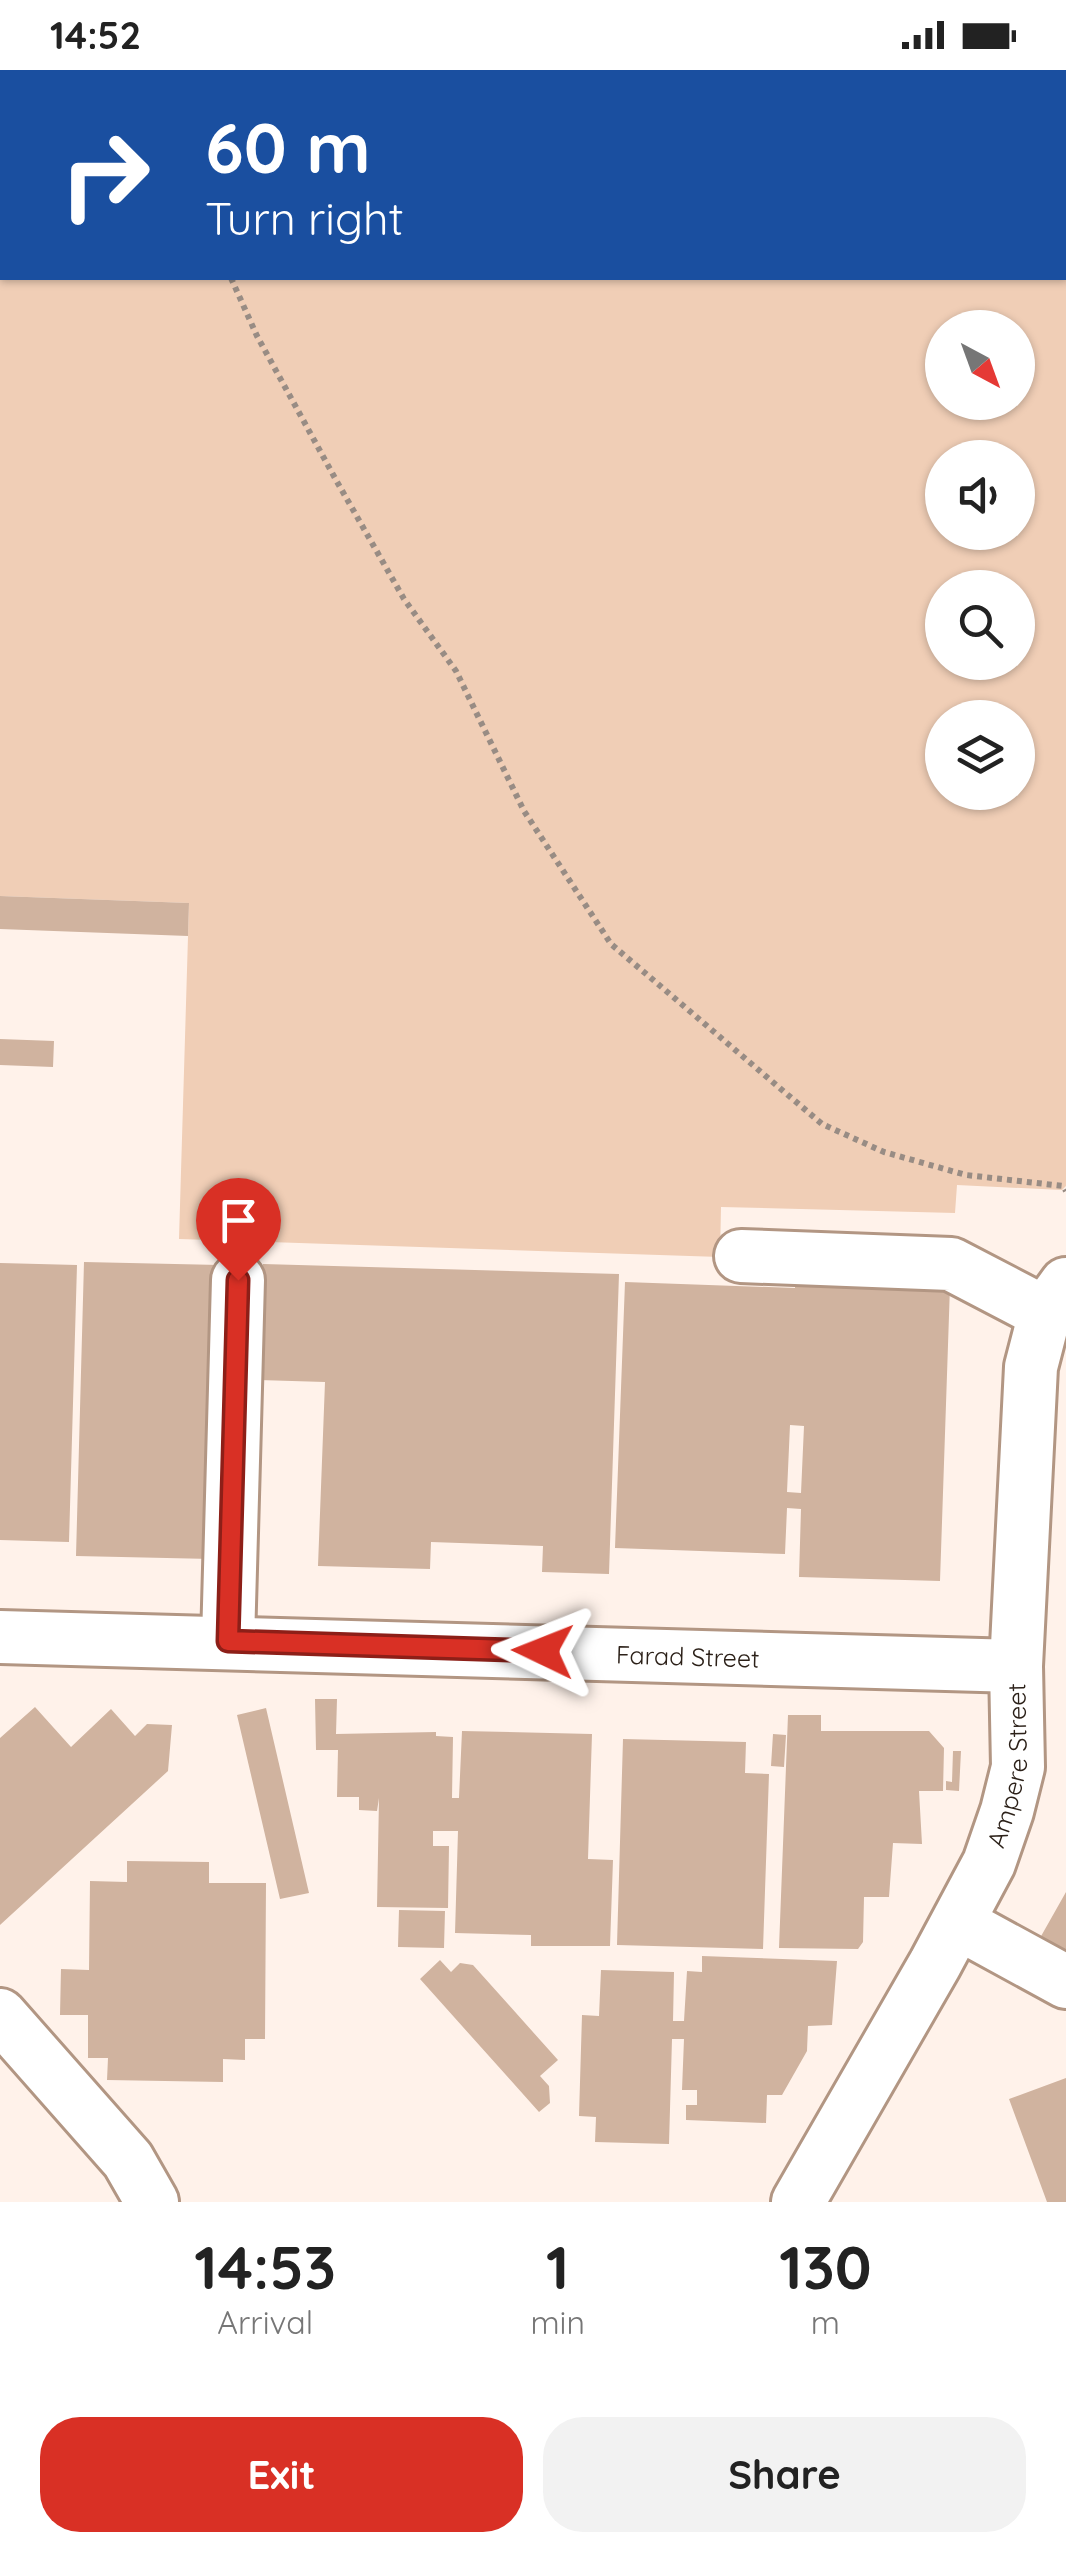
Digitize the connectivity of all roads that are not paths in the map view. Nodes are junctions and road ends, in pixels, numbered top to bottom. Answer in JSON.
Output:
{"nodes":[{"id":1,"x":741,"y":1256,"type":"dead end"},
{"id":2,"x":238,"y":1280,"type":"dead end"},
{"id":3,"x":1055,"y":1298,"type":"edge"},
{"id":4,"x":0,"y":1636,"type":"edge"},
{"id":5,"x":228,"y":1641,"type":"junction"},
{"id":6,"x":1016,"y":1666,"type":"junction"},
{"id":7,"x":958,"y":1923,"type":"junction"},
{"id":8,"x":1066,"y":1982,"type":"edge"},
{"id":9,"x":0,"y":2014,"type":"edge"},
{"id":10,"x":152,"y":2202,"type":"edge"},
{"id":11,"x":798,"y":2202,"type":"edge"}],
"edges":[{"from":1,"to":3,"type":"street"},
{"from":2,"to":5,"type":"street"},
{"from":3,"to":6,"type":"street","name":"Ampere Street"},
{"from":4,"to":5,"type":"street","name":"Farad Street"},
{"from":5,"to":6,"type":"street","name":"Farad Street"},
{"from":6,"to":7,"type":"street","name":"Ampere Street"},
{"from":7,"to":8,"type":"street"},
{"from":7,"to":11,"type":"street","name":"Ampere Street"},
{"from":9,"to":10,"type":"street"}]}
